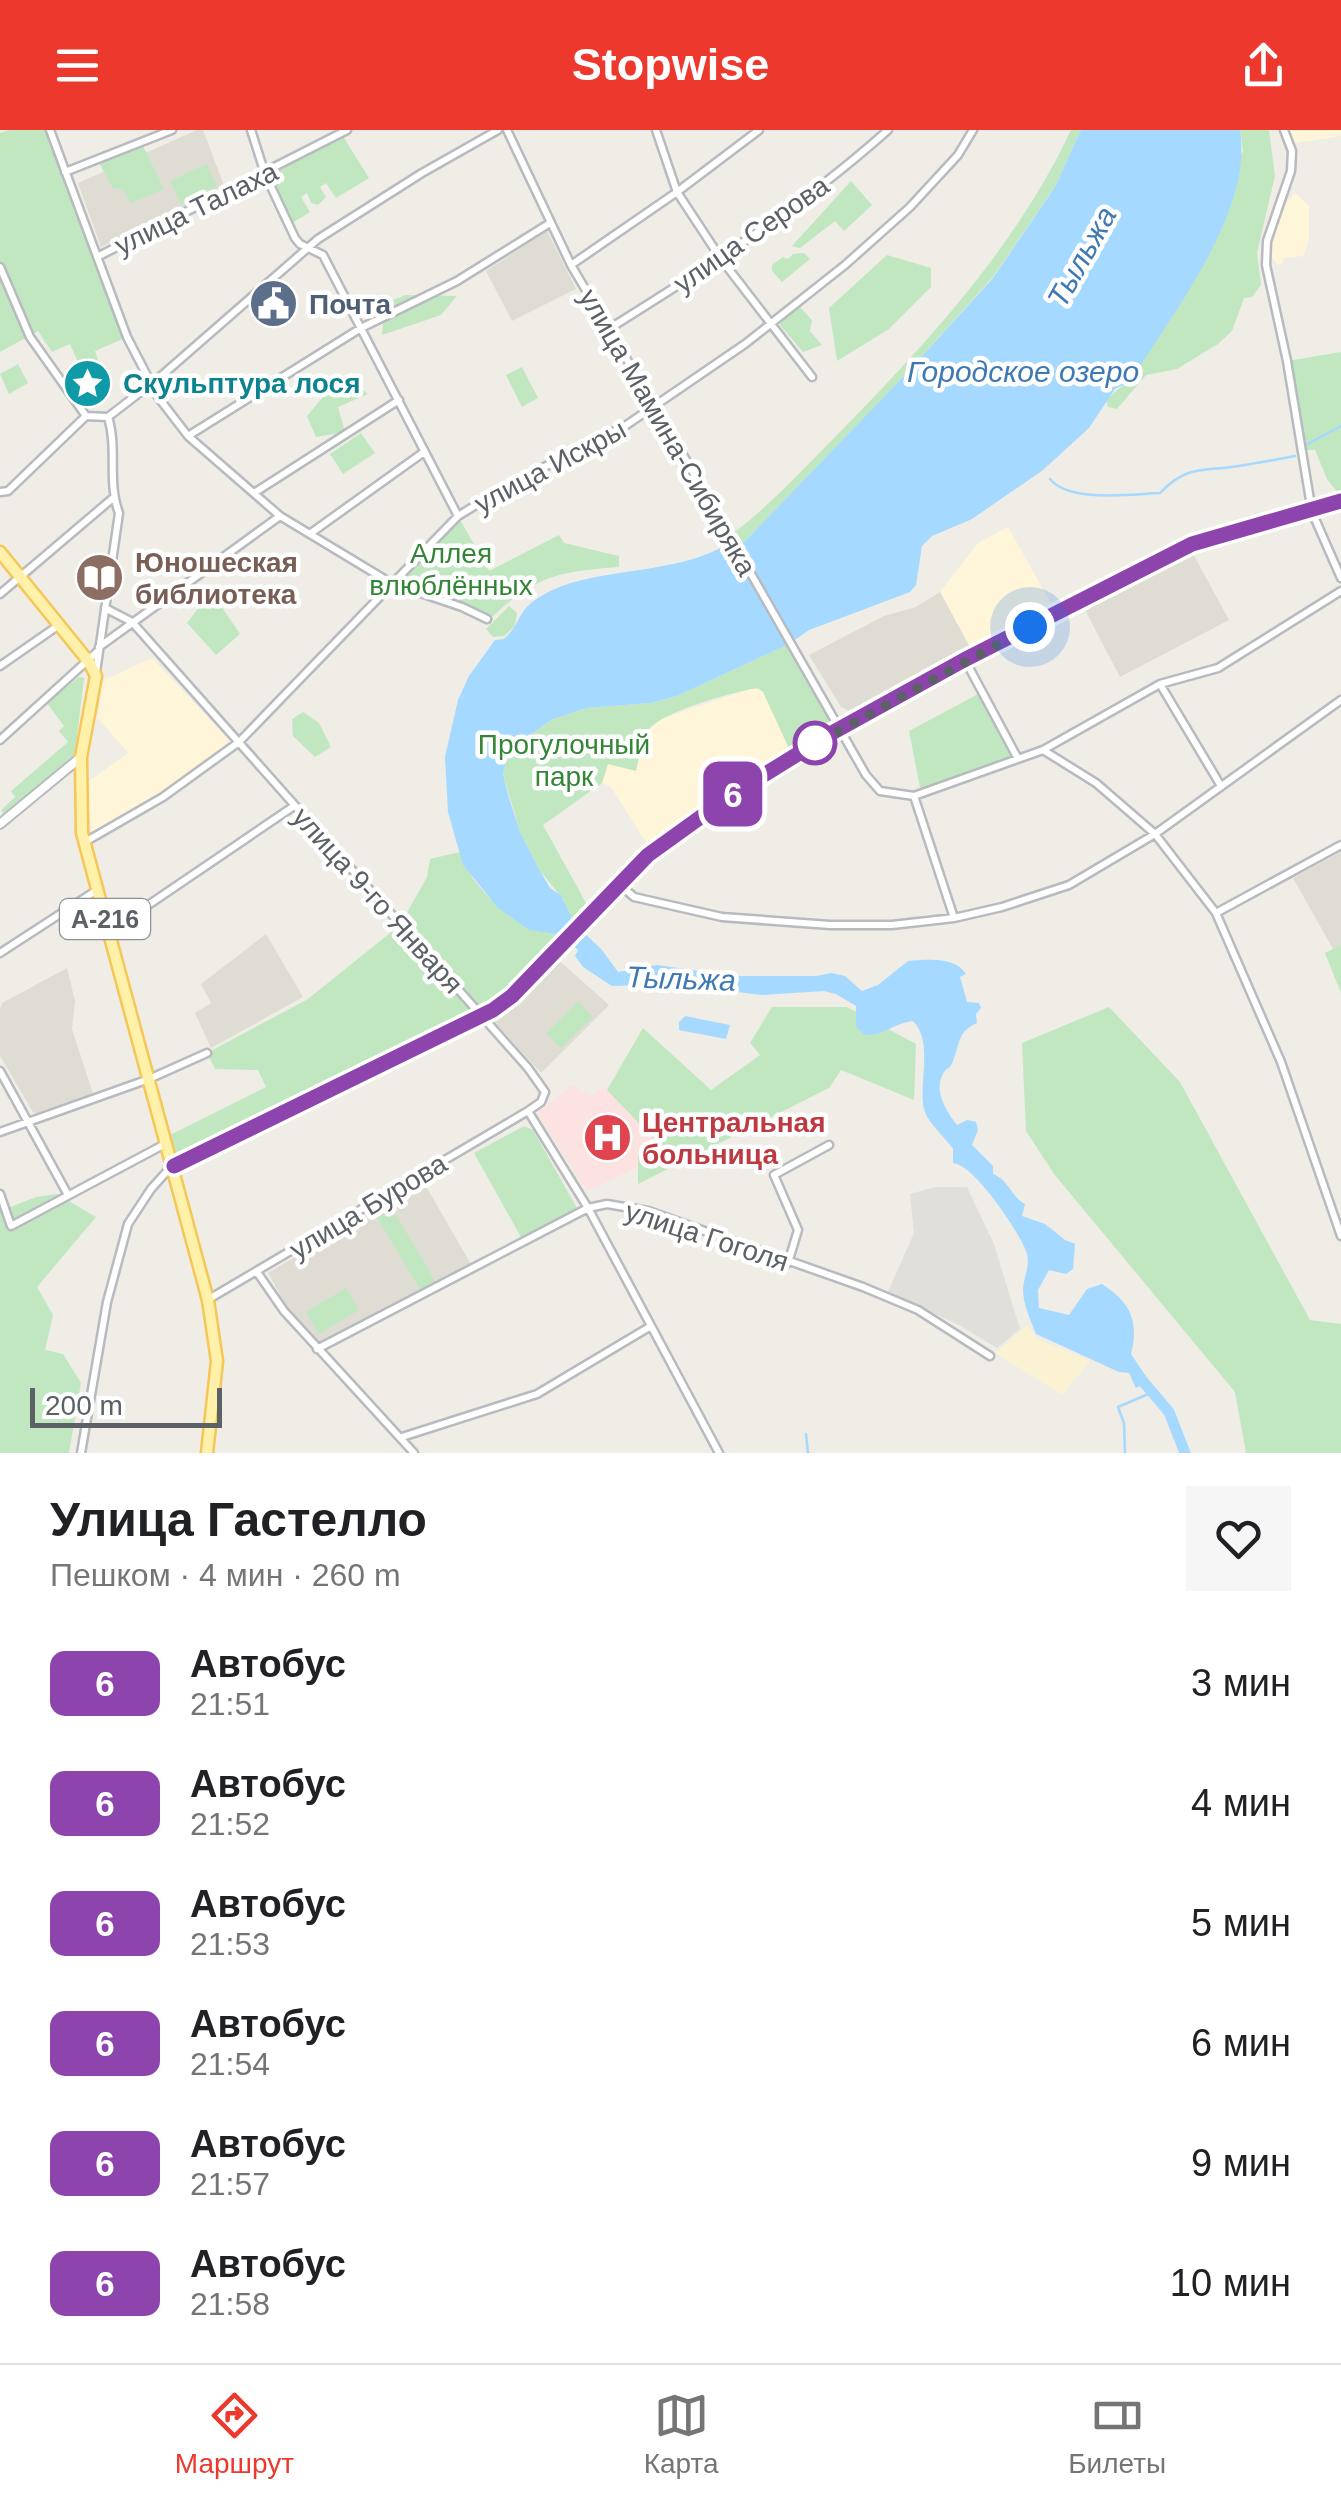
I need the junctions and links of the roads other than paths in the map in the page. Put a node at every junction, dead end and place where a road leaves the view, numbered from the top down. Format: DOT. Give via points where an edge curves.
graph roads {
  1 [pos="50,130"];
  2 [pos="172,130"];
  3 [pos="251,130"];
  4 [pos="348,130"];
  5 [pos="498,130"];
  6 [pos="507,130"];
  7 [pos="656,130"];
  8 [pos="759,130"];
  9 [pos="888,130"];
  10 [pos="973,130"];
  11 [pos="1284,130"];
  12 [pos="65,172"];
  13 [pos="265,174"];
  14 [pos="677,192"];
  15 [pos="550,223"];
  16 [pos="310,246"];
  17 [pos="97,257"];
  18 [pos="721,259"];
  19 [pos="570,265"];
  20 [pos="0,267"];
  21 [pos="771,324"];
  22 [pos="361,328"];
  23 [pos="607,330"];
  24 [pos="812,376"];
  25 [pos="151,384"];
  26 [pos="399,400"];
  27 [pos="654,408"];
  28 [pos="86,416"];
  29 [pos="108,417"];
  30 [pos="188,436"];
  31 [pos="424,452"];
  32 [pos="4,491"];
  33 [pos="254,492"];
  34 [pos="113,498"];
  35 [pos="0,500"];
  36 [pos="1341,501"];
  37 [pos="1312,512"];
  38 [pos="280,516"];
  39 [pos="458,516"];
  40 [pos="310,534"];
  41 [pos="0,552"];
  42 [pos="20,578"];
  43 [pos="1341,578"];
  44 [pos="391,583"];
  45 [pos="1341,591"];
  46 [pos="0,594"];
  47 [pos="105,608"];
  48 [pos="487,619"];
  49 [pos="132,622"];
  50 [pos="59,625"];
  51 [pos="99,648"];
  52 [pos="964,660"];
  53 [pos="89,662"];
  54 [pos="0,666"];
  55 [pos="96,676"];
  56 [pos="1160,684"];
  57 [pos="1341,700"];
  58 [pos="839,729"];
  59 [pos="0,740"];
  60 [pos="239,742"];
  61 [pos="1043,750"];
  62 [pos="81,757"];
  63 [pos="1017,757"];
  64 [pos="1221,786"];
  65 [pos="914,796"];
  66 [pos="294,806"];
  67 [pos="0,824"];
  68 [pos="1155,834"];
  69 [pos="84,842"];
  70 [pos="1341,845"];
  71 [pos="619,884"];
  72 [pos="97,890"];
  73 [pos="1216,913"];
  74 [pos="954,918"];
  75 [pos="109,932"];
  76 [pos="0,954"];
  77 [pos="482,1016"];
  78 [pos="207,1052"];
  79 [pos="0,1071"];
  80 [pos="149,1079"];
  81 [pos="528,1112"];
  82 [pos="28,1122"];
  83 [pos="0,1132"];
  84 [pos="168,1142"];
  85 [pos="828,1144"];
  86 [pos="174,1166"];
  87 [pos="0,1194"];
  88 [pos="68,1195"];
  89 [pos="588,1208"];
  90 [pos="1341,1236"];
  91 [pos="788,1263"];
  92 [pos="256,1272"];
  93 [pos="208,1300"];
  94 [pos="651,1326"];
  95 [pos="317,1349"];
  96 [pos="990,1356"];
  97 [pos="402,1437"];
  98 [pos="80,1453"];
  99 [pos="207,1453"];
  100 [pos="414,1453"];
  101 [pos="719,1453"];
  1 -- 12 [label="street"];
  2 -- 12 [label="street"];
  3 -- 13 [label="street"];
  4 -- 13 [label="street, улица Талаха"];
  5 -- 16 [label="street"];
  6 -- 15 [label="street, улица Мамина-Сибиряка"];
  7 -- 14 [label="street"];
  8 -- 14 [label="street"];
  9 -- 18 [label="street, улица Серова"];
  10 -- 21 [label="street, улица Искры" via="910,207"];
  11 -- 37 [label="street" via="1291,171 1267,241 1266,265"];
  12 -- 17 [label="street"];
  13 -- 16 [label="street" via="295,238"];
  13 -- 17 [label="street, улица Талаха"];
  14 -- 18 [label="street"];
  14 -- 19 [label="street"];
  15 -- 19 [label="street, улица Мамина-Сибиряка"];
  15 -- 22 [label="street" via="457,281"];
  16 -- 22 [label="street" via="323,254"];
  16 -- 25 [label="street"];
  17 -- 25 [label="street"];
  18 -- 21 [label="street"];
  18 -- 23 [label="street, улица Серова"];
  19 -- 23 [label="street, улица Мамина-Сибиряка"];
  20 -- 28 [label="street" via="30,337"];
  21 -- 24 [label="street"];
  21 -- 27 [label="street, улица Искры"];
  22 -- 26 [label="street"];
  22 -- 30 [label="street"];
  23 -- 27 [label="street, улица Мамина-Сибиряка"];
  25 -- 29 [label="street"];
  25 -- 30 [label="street"];
  26 -- 31 [label="street"];
  26 -- 33 [label="street"];
  27 -- 39 [label="street, улица Искры"];
  27 -- 58 [label="street, улица Мамина-Сибиряка"];
  28 -- 29 [label="street"];
  28 -- 32 [label="street"];
  29 -- 34 [label="street"];
  30 -- 33 [label="street"];
  31 -- 39 [label="street"];
  31 -- 40 [label="street"];
  32 -- 35 [label="street"];
  33 -- 38 [label="street"];
  34 -- 42 [label="street"];
  34 -- 47 [label="street" via="119,513"];
  36 -- 37 [label="street"];
  37 -- 43 [label="street"];
  37 -- 52 [label="street" via="1192,544"];
  38 -- 40 [label="street"];
  38 -- 49 [label="street"];
  39 -- 44 [label="street, улица Искры"];
  40 -- 44 [label="street"];
  41 -- 42 [label="main road"];
  42 -- 46 [label="street"];
  42 -- 50 [label="main road"];
  44 -- 48 [label="street"];
  44 -- 60 [label="street, улица Искры"];
  45 -- 56 [label="street" via="1218,668"];
  47 -- 49 [label="street"];
  47 -- 51 [label="street"];
  49 -- 51 [label="street"];
  49 -- 60 [label="street, улица 9-го Января"];
  50 -- 53 [label="main road"];
  50 -- 54 [label="street"];
  51 -- 53 [label="street"];
  51 -- 55 [label="street"];
  52 -- 58 [label="street"];
  52 -- 63 [label="street"];
  53 -- 55 [label="main road"];
  53 -- 59 [label="street"];
  55 -- 62 [label="main road, А-216"];
  56 -- 61 [label="street"];
  56 -- 64 [label="street"];
  57 -- 64 [label="street"];
  58 -- 65 [label="street, улица Мамина-Сибиряка" via="871,784"];
  58 -- 71 [label="street" via="677,832"];
  60 -- 66 [label="street, улица 9-го Января"];
  60 -- 69 [label="street, улица Искры" via="163,797"];
  61 -- 63 [label="street"];
  61 -- 68 [label="street" via="1096,783"];
  62 -- 67 [label="street"];
  62 -- 69 [label="main road, А-216"];
  63 -- 65 [label="street"];
  64 -- 68 [label="street"];
  65 -- 74 [label="street"];
  66 -- 75 [label="street"];
  66 -- 77 [label="street, улица 9-го Января"];
  68 -- 73 [label="street"];
  68 -- 74 [label="street" via="1069,886"];
  69 -- 72 [label="main road, А-216"];
  70 -- 73 [label="street"];
  71 -- 74 [label="street" via="634,898 722,917 830,925"];
  71 -- 77 [label="street" via="512,996"];
  72 -- 75 [label="main road, А-216"];
  72 -- 76 [label="street"];
  73 -- 90 [label="street" via="1281,1062"];
  75 -- 80 [label="main road, А-216"];
  77 -- 81 [label="street, улица 9-го Января" via="545,1092"];
  77 -- 86 [label="street"];
  78 -- 80 [label="street"];
  79 -- 82 [label="street"];
  80 -- 82 [label="street"];
  80 -- 84 [label="main road, А-216"];
  81 -- 89 [label="street"];
  81 -- 92 [label="street, улица Бурова"];
  82 -- 83 [label="street"];
  82 -- 88 [label="street"];
  84 -- 86 [label="main road, А-216"];
  84 -- 88 [label="street"];
  85 -- 91 [label="street" via="774,1174 798,1230"];
  86 -- 93 [label="main road, А-216"];
  86 -- 98 [label="street" via="128,1224"];
  87 -- 88 [label="street" via="12,1226"];
  89 -- 91 [label="street, улица Гоголя" via="607,1204 648,1212"];
  89 -- 94 [label="street"];
  89 -- 95 [label="street, улица Гоголя"];
  91 -- 96 [label="street, улица Гоголя" via="910,1306"];
  92 -- 93 [label="street, улица Бурова"];
  92 -- 95 [label="street"];
  93 -- 99 [label="main road, А-216" via="216,1361"];
  94 -- 97 [label="street" via="537,1394"];
  94 -- 101 [label="street"];
  95 -- 97 [label="street"];
  97 -- 100 [label="street"];
}
